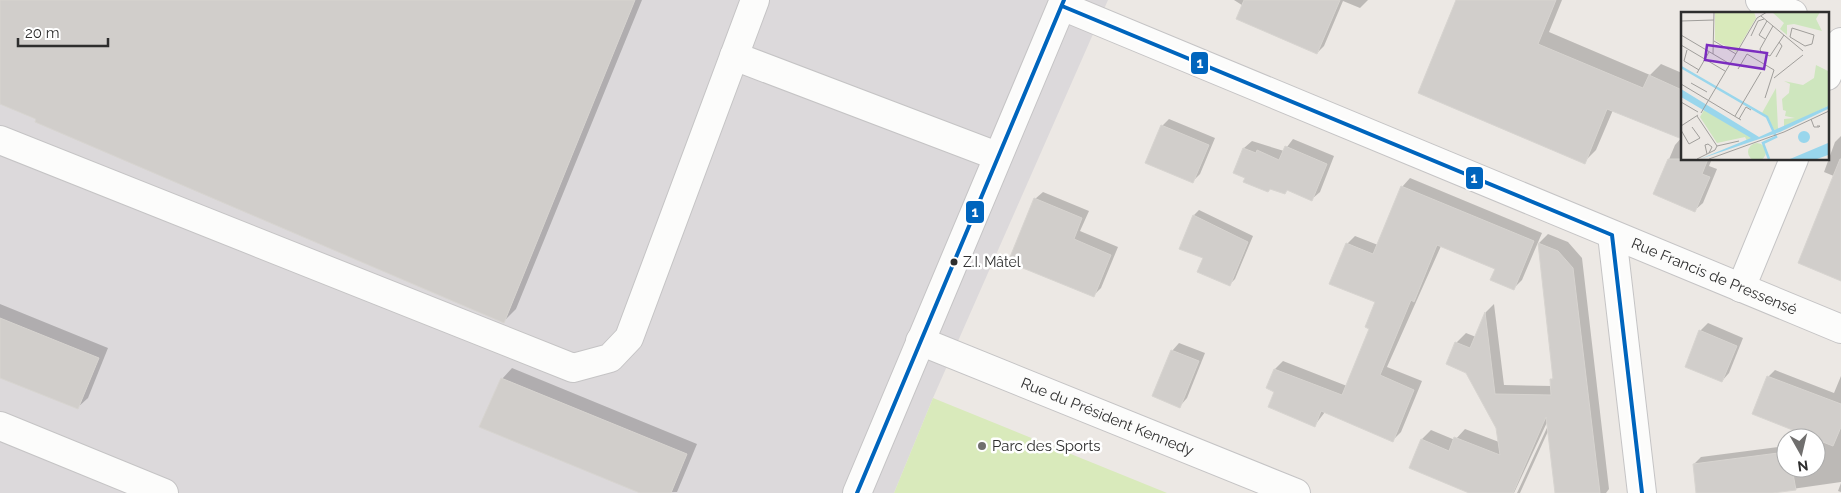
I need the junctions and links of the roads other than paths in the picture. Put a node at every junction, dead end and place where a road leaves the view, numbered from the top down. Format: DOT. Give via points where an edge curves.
graph roads {
  1 [pos="755,0"];
  2 [pos="1760,0"];
  3 [pos="1063,3"];
  4 [pos="1788,12"];
  5 [pos="1828,28"];
  6 [pos="1841,34"];
  7 [pos="1841,42"];
  8 [pos="734,56"];
  9 [pos="1828,74"];
  10 [pos="0,140"];
  11 [pos="997,156"];
  12 [pos="1794,160"];
  13 [pos="1612,235"];
  14 [pos="1741,288"];
  15 [pos="1841,329"];
  16 [pos="920,341"];
  17 [pos="0,426"];
  18 [pos="164,493"];
  19 [pos="857,493"];
  20 [pos="1296,493"];
  21 [pos="1642,493"];
  1 -- 8 [label="street"];
  2 -- 4 [label="street"];
  3 -- 11 [label="street"];
  3 -- 13 [label="street, Rue Francis de Pressensé"];
  5 -- 6 [label="street"];
  7 -- 9 [label="street"];
  8 -- 10 [label="street" via="629,338 610,358 573,368"];
  8 -- 11 [label="street"];
  11 -- 16 [label="street"];
  12 -- 14 [label="street"];
  13 -- 14 [label="street, Rue Francis de Pressensé"];
  13 -- 21 [label="street"];
  14 -- 15 [label="street, Rue Francis de Pressensé"];
  16 -- 19 [label="street"];
  16 -- 20 [label="street, Rue du Président Kennedy"];
  17 -- 18 [label="street"];
}
